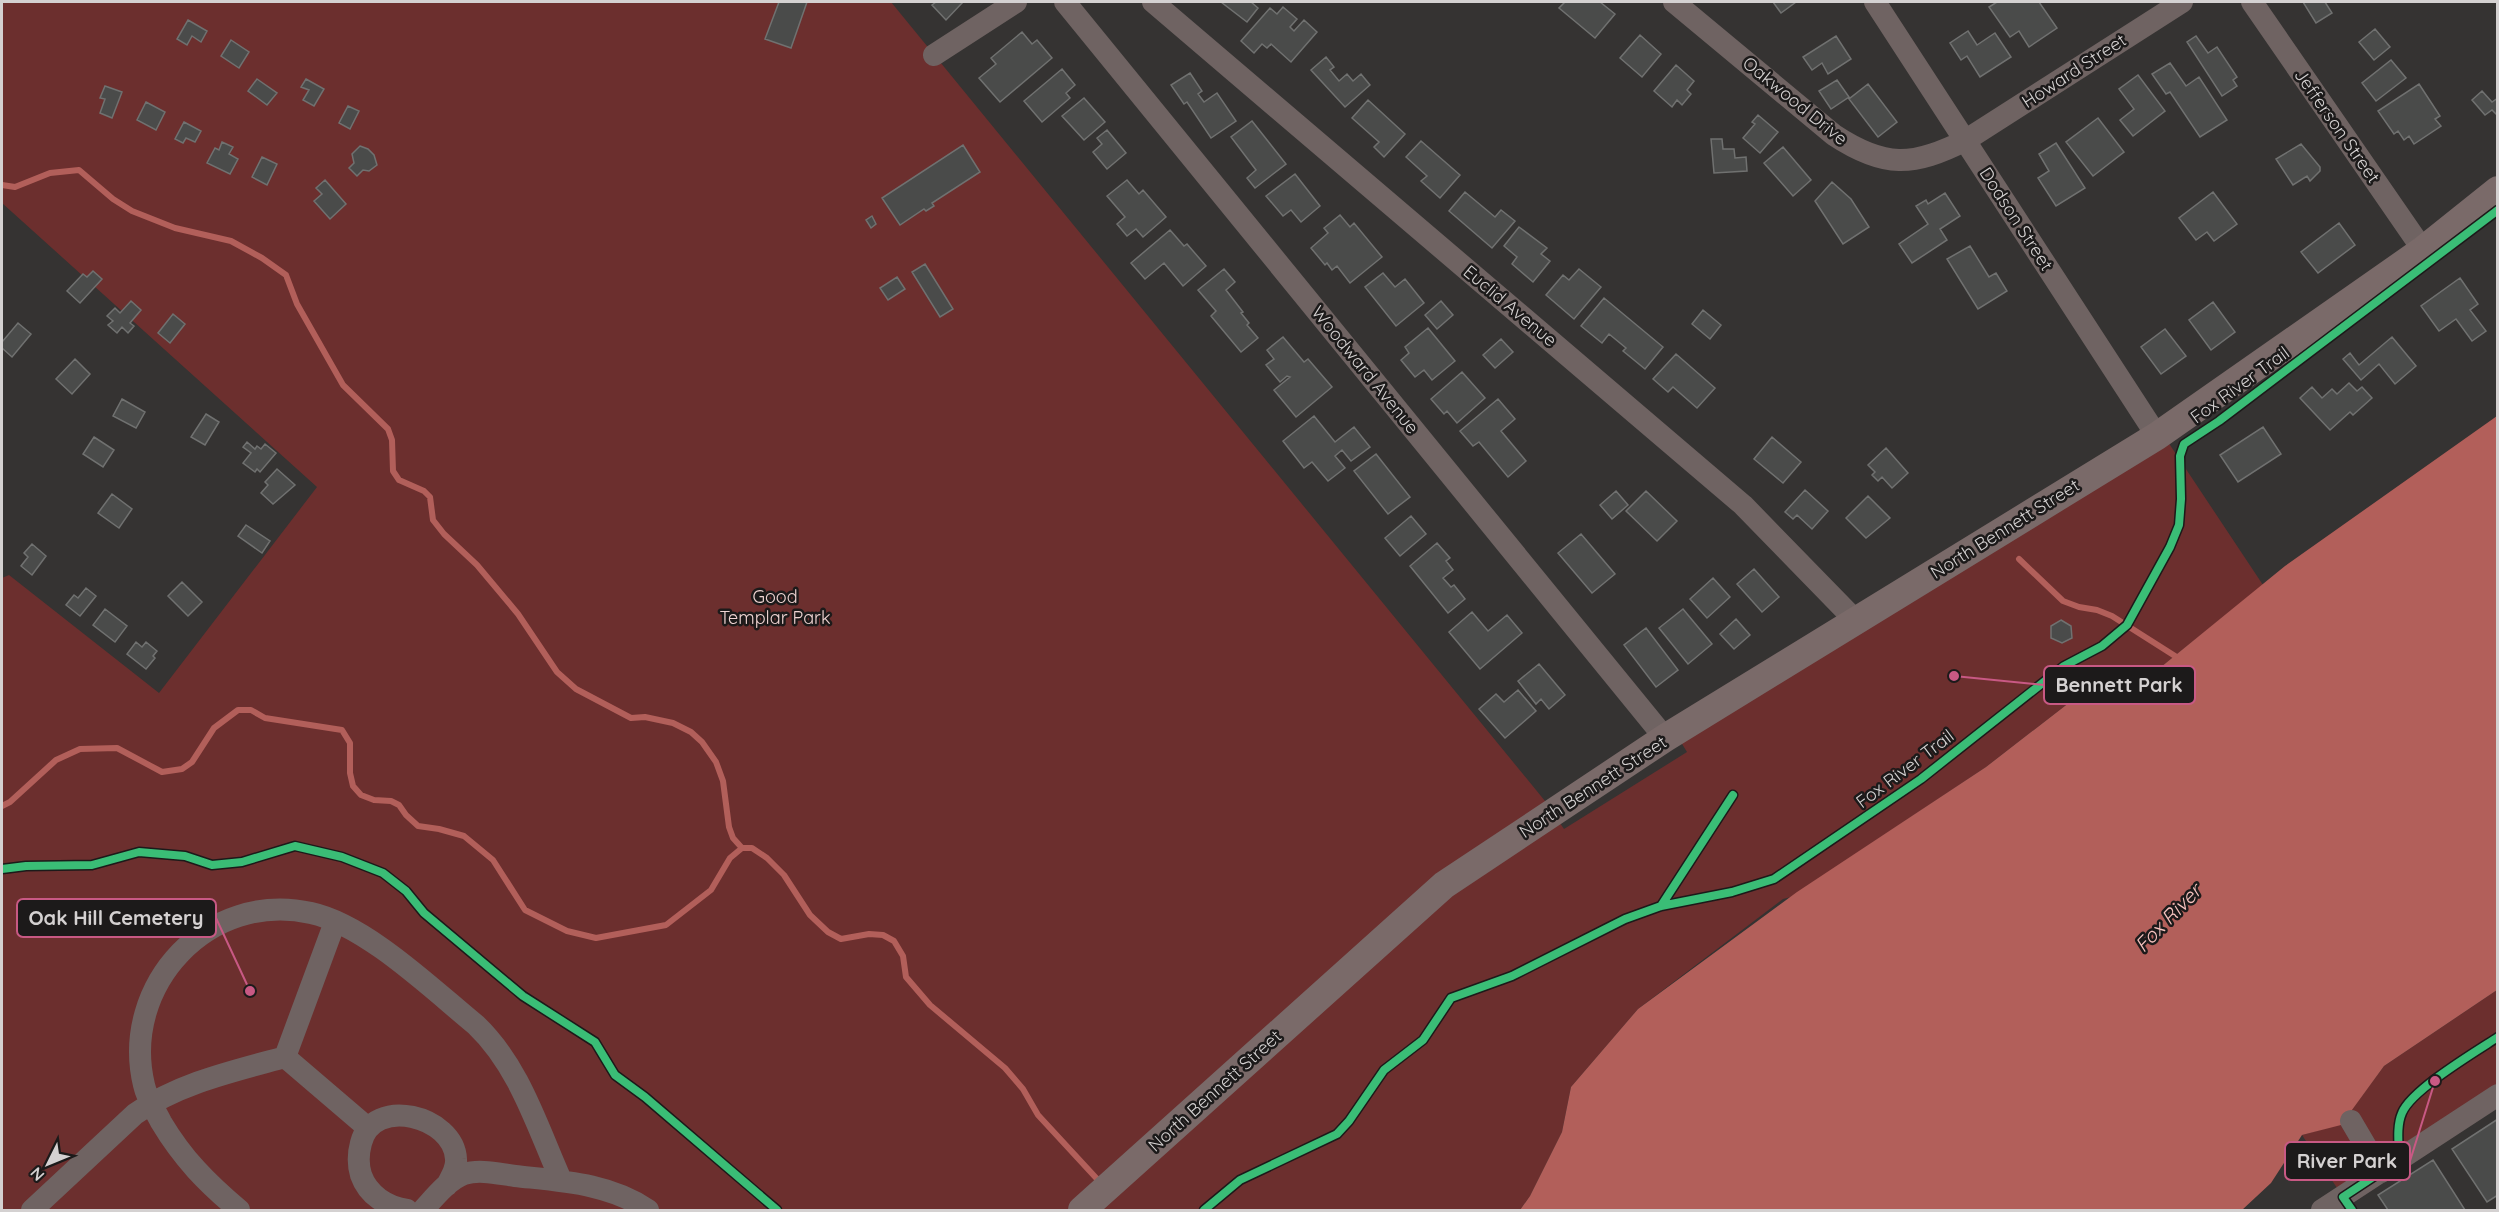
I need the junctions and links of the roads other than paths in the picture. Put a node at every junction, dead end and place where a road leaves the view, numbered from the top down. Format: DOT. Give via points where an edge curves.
graph roads {
  1 [pos="1016,2"];
  2 [pos="1065,2"];
  3 [pos="1153,2"];
  4 [pos="1674,2"];
  5 [pos="1875,2"];
  6 [pos="2182,2"];
  7 [pos="2252,2"];
  8 [pos="934,55"];
  9 [pos="1966,140"];
  10 [pos="2498,190"];
  11 [pos="2423,249"];
  12 [pos="2157,436"];
  13 [pos="1856,621"];
  14 [pos="1665,738"];
  15 [pos="335,922"];
  16 [pos="285,1057"];
  17 [pos="2498,1095"];
  18 [pos="150,1103"];
  19 [pos="2351,1121"];
  20 [pos="368,1128"];
  21 [pos="2381,1172"];
  22 [pos="561,1180"];
  23 [pos="447,1185"];
  24 [pos="2348,1204"];
  25 [pos="32,1210"];
  26 [pos="239,1210"];
  27 [pos="417,1210"];
  28 [pos="648,1210"];
  29 [pos="1082,1210"];
  30 [pos="2322,1210"];
  1 -- 8 [label="street"];
  2 -- 14 [label="street, Woodward Avenue"];
  3 -- 13 [label="street, Euclid Avenue" via="1743,505"];
  4 -- 9 [label="street, Oakwood Drive" via="1858,151 1886,159 1916,160"];
  5 -- 9 [label="street, Dodson Street"];
  6 -- 9 [label="street, Howard Street"];
  7 -- 11 [label="street, Jefferson Street"];
  9 -- 12 [label="street, Dodson Street"];
  10 -- 11 [label="main road, North Bennett Street"];
  11 -- 12 [label="main road, North Bennett Street"];
  12 -- 13 [label="main road, North Bennett Street"];
  13 -- 14 [label="main road, North Bennett Street"];
  14 -- 29 [label="main road, North Bennett Street" via="1444,885"];
  15 -- 16 [label="street"];
  15 -- 18 [label="street" via="313,913 265,911 202,933 174,958 157,981 143,1023 141,1067"];
  15 -- 22 [label="street" via="381,949 492,1041 516,1077"];
  16 -- 18 [label="street" via="226,1073"];
  16 -- 20 [label="street"];
  17 -- 21 [label="street"];
  18 -- 25 [label="street"];
  18 -- 26 [label="street" via="194,1170"];
  19 -- 21 [label="street"];
  20 -- 23 [label="street" via="379,1119 392,1116 420,1118 434,1126 457,1159"];
  20 -- 27 [label="street" via="359,1149 358,1164 369,1191 390,1205"];
  21 -- 24 [label="street"];
  22 -- 23 [label="street" via="478,1172 465,1174"];
  22 -- 28 [label="street" via="606,1191"];
  23 -- 27 [label="street"];
  24 -- 30 [label="street"];
}
